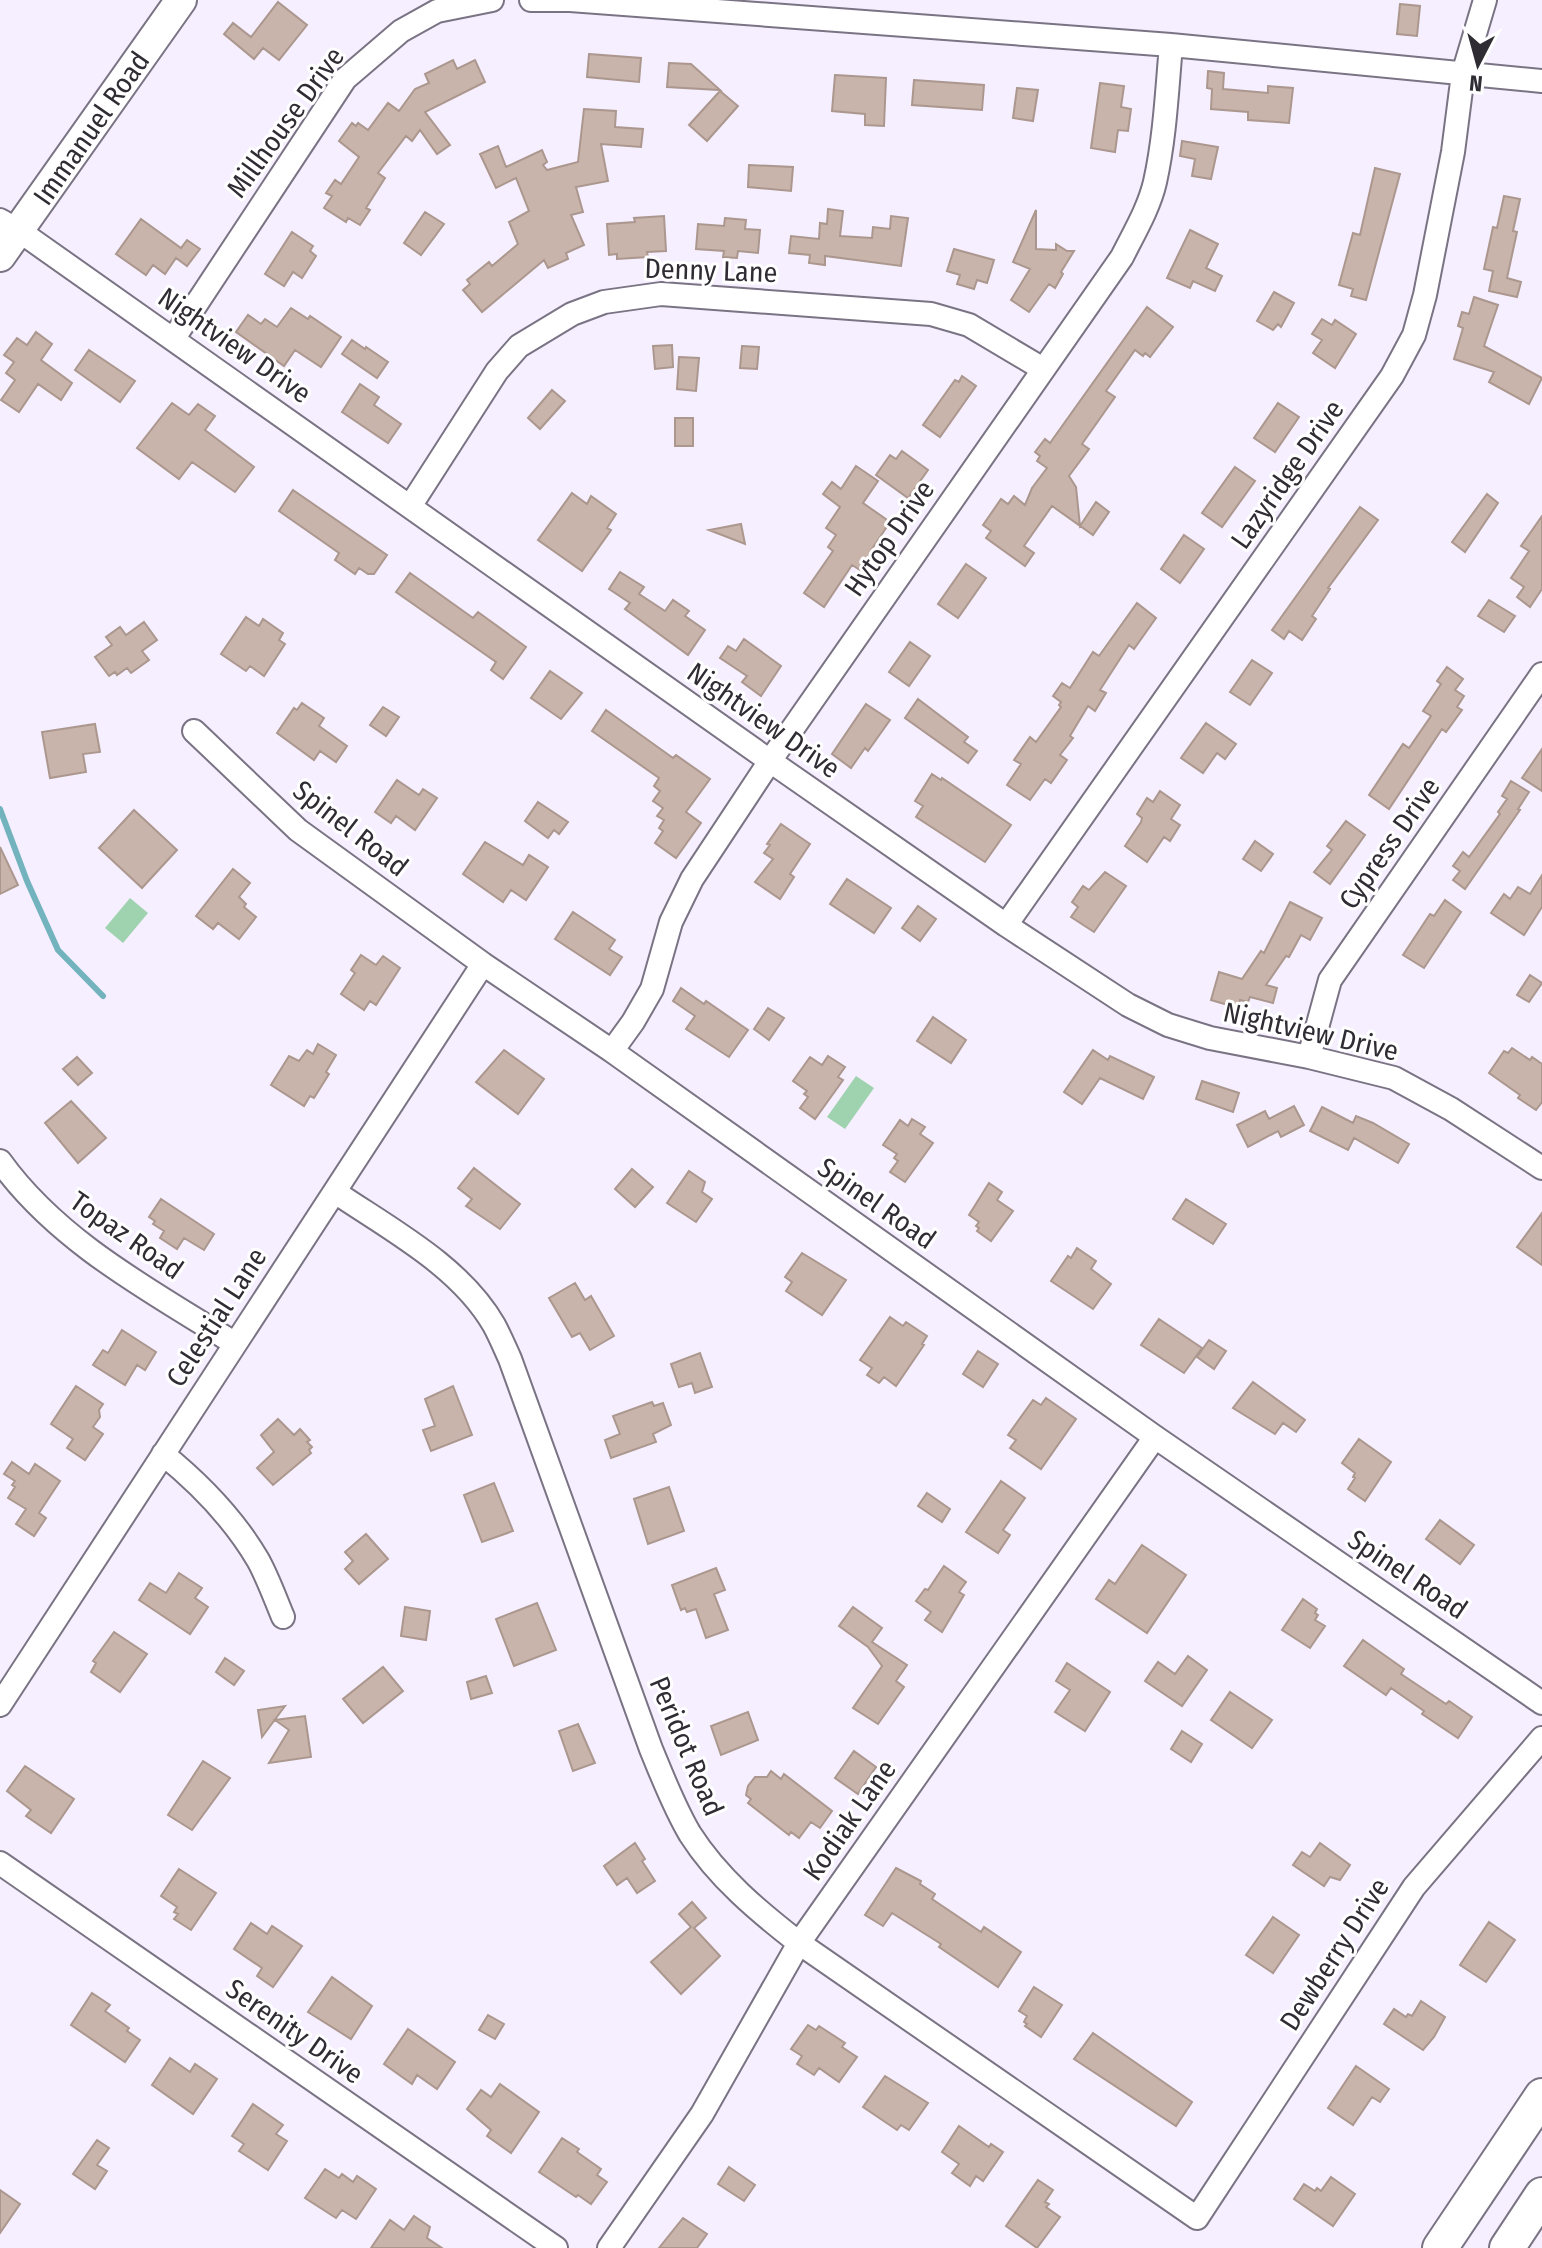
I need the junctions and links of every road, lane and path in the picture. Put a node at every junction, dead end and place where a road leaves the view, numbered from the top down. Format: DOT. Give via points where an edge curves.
graph roads {
  1 [pos="181,0"];
  2 [pos="492,0"];
  3 [pos="531,0"];
  4 [pos="1485,0"];
  5 [pos="1171,45"];
  6 [pos="1463,74"];
  7 [pos="1542,81"];
  8 [pos="9,225"];
  9 [pos="0,256"];
  10 [pos="174,338"];
  11 [pos="1043,369"];
  12 [pos="411,505"];
  13 [pos="1542,674"];
  14 [pos="194,731"];
  15 [pos="770,761"];
  16 [pos="1006,925"];
  17 [pos="483,964"];
  18 [pos="612,1051"];
  19 [pos="1309,1057"];
  20 [pos="0,1161"];
  21 [pos="1542,1168"];
  22 [pos="335,1192"];
  23 [pos="234,1343"];
  24 [pos="1155,1437"];
  25 [pos="163,1454"];
  26 [pos="283,1617"];
  27 [pos="1542,1703"];
  28 [pos="0,1705"];
  29 [pos="1542,1738"];
  30 [pos="0,1863"];
  31 [pos="799,1943"];
  32 [pos="1542,2096"];
  33 [pos="1542,2195"];
  34 [pos="1197,2218"];
  35 [pos="556,2248"];
  36 [pos="609,2248"];
  37 [pos="1440,2248"];
  38 [pos="1507,2248"];
  1 -- 8 [label="street, Immanuel Road"];
  2 -- 10 [label="street, Millhouse Drive" via="437,11 401,31 345,79"];
  3 -- 5 [label="street"];
  4 -- 6 [label="street, Lazyridge Drive"];
  5 -- 6 [label="street"];
  5 -- 11 [label="street, Hytop Drive" via="1162,135 1144,212 1122,257"];
  6 -- 7 [label="street"];
  6 -- 16 [label="street, Lazyridge Drive" via="1425,295 1414,335 1392,376"];
  8 -- 9 [label="street, Immanuel Road"];
  8 -- 10 [label="street, Nightview Drive"];
  10 -- 12 [label="street, Nightview Drive"];
  11 -- 12 [label="street, Denny Lane" via="969,325 931,314 661,294 604,302 572,314 519,346 497,371"];
  11 -- 15 [label="street, Hytop Drive"];
  12 -- 15 [label="street, Nightview Drive"];
  13 -- 19 [label="street, Cypress Drive" via="1330,980"];
  14 -- 17 [label="street, Spinel Road" via="298,830"];
  15 -- 16 [label="street, Nightview Drive"];
  15 -- 18 [label="street, Hytop Drive" via="692,879 671,922 652,989"];
  16 -- 19 [label="street, Nightview Drive" via="1168,1025"];
  17 -- 18 [label="street, Spinel Road"];
  17 -- 22 [label="street, Celestial Lane"];
  18 -- 24 [label="street, Spinel Road"];
  19 -- 21 [label="street, Nightview Drive" via="1394,1078"];
  20 -- 23 [label="street, Topaz Road" via="43,1213 71,1235"];
  22 -- 23 [label="street, Celestial Lane"];
  22 -- 31 [label="street, Peridot Road" via="445,1269 494,1324 672,1799 719,1872"];
  23 -- 25 [label="street, Celestial Lane"];
  24 -- 27 [label="street, Spinel Road"];
  24 -- 31 [label="street, Kodiak Lane"];
  25 -- 26 [label="street" via="199,1484 237,1530 258,1560"];
  25 -- 28 [label="street, Celestial Lane"];
  29 -- 34 [label="street, Dewberry Drive" via="1414,1887"];
  30 -- 35 [label="street, Serenity Drive"];
  31 -- 34 [label="street, Peridot Road"];
  31 -- 36 [label="street, Kodiak Lane" via="702,2114"];
  32 -- 37 [label="main road"];
  33 -- 38 [label="main road"];
}
